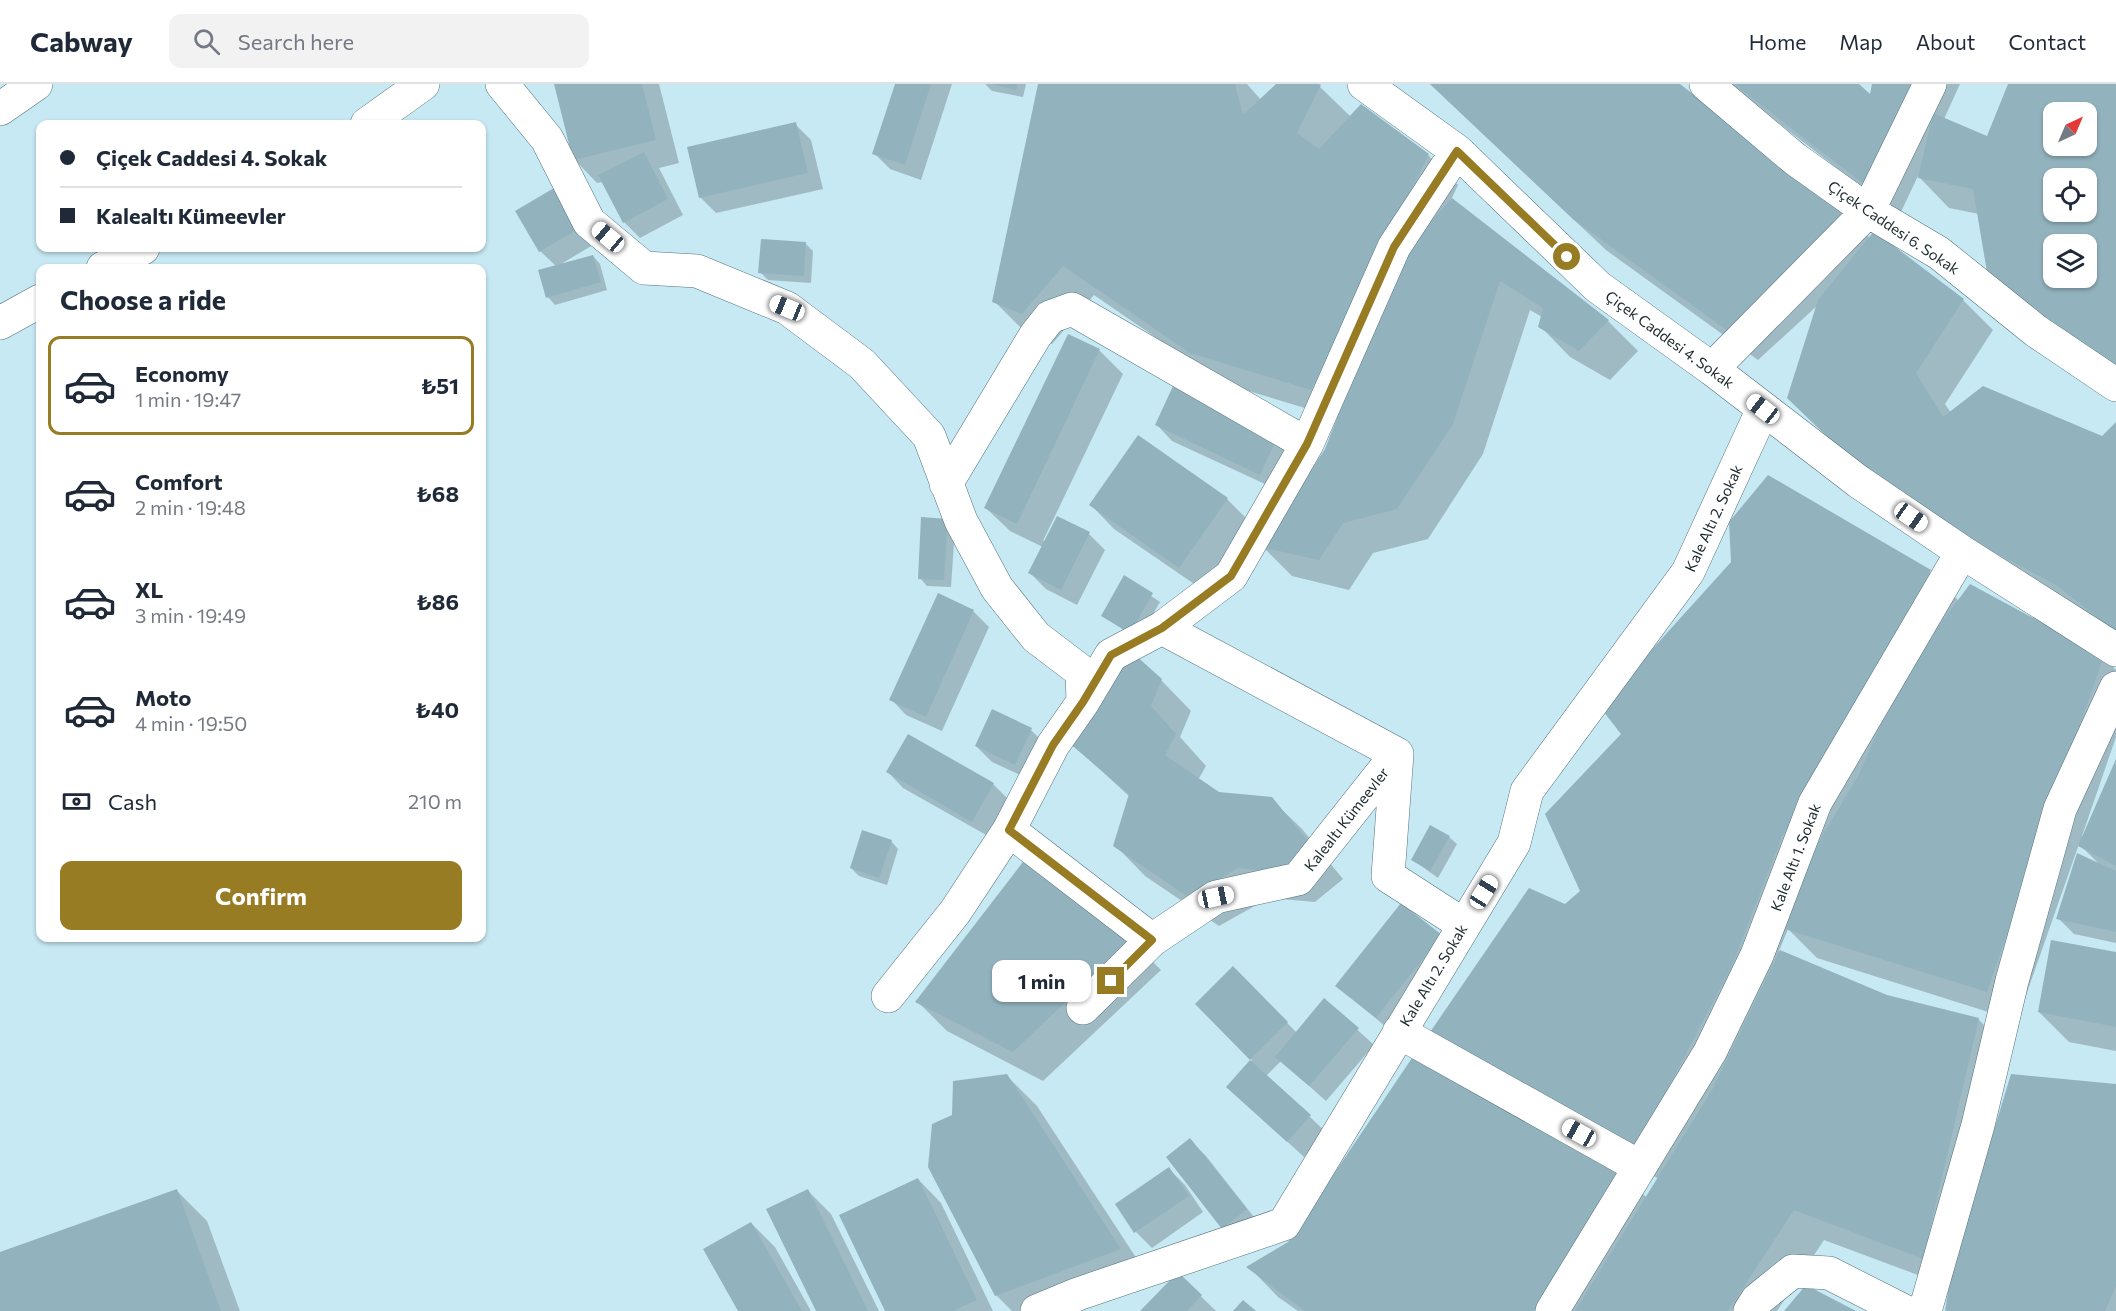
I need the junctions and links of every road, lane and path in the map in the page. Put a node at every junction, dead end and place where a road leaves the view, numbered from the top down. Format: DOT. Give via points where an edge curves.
graph roads {
  1 [pos="36,84"];
  2 [pos="423,84"];
  3 [pos="502,84"];
  4 [pos="1364,84"];
  5 [pos="1706,84"];
  6 [pos="1930,84"];
  7 [pos="0,109"];
  8 [pos="374,120"];
  9 [pos="1457,151"];
  10 [pos="1868,211"];
  11 [pos="135,252"];
  12 [pos="111,264"];
  13 [pos="36,303"];
  14 [pos="0,322"];
  15 [pos="1712,369"];
  16 [pos="2116,385"];
  17 [pos="1763,409"];
  18 [pos="1307,444"];
  19 [pos="946,484"];
  20 [pos="1962,552"];
  21 [pos="1162,628"];
  22 [pos="2116,650"];
  23 [pos="2116,688"];
  24 [pos="1083,702"];
  25 [pos="1397,754"];
  26 [pos="1009,830"];
  27 [pos="1464,925"];
  28 [pos="1152,940"];
  29 [pos="888,996"];
  30 [pos="1083,1008"];
  31 [pos="1398,1032"];
  32 [pos="1640,1167"];
  33 [pos="1037,1311"];
  34 [pos="1552,1311"];
  35 [pos="1750,1311"];
  36 [pos="1904,1311"];
  37 [pos="1925,1311"];
  1 -- 7 [label="street"];
  2 -- 8 [label="street"];
  3 -- 19 [label="street" via="547,139 589,222 644,268 697,271 787,308 862,364 928,436"];
  4 -- 9 [label="street, Çiçek Caddesi 4. Sokak"];
  5 -- 10 [label="street, Çiçek Caddesi 6. Sokak" via="1795,159"];
  6 -- 10 [label="street"];
  9 -- 15 [label="street, Çiçek Caddesi 4. Sokak" via="1598,287"];
  9 -- 18 [label="street" via="1394,247"];
  10 -- 15 [label="street"];
  10 -- 16 [label="street, Çiçek Caddesi 6. Sokak" via="1939,253 2036,332"];
  11 -- 12 [label="street"];
  13 -- 14 [label="street"];
  15 -- 17 [label="street, Çiçek Caddesi 4. Sokak"];
  17 -- 20 [label="street, Çiçek Caddesi 4. Sokak" via="1859,482"];
  17 -- 27 [label="street, Kale Altı 2. Sokak" via="1688,572 1527,791 1514,843"];
  18 -- 19 [label="street" via="1072,309 1050,317 1035,336"];
  18 -- 21 [label="street" via="1231,576"];
  19 -- 24 [label="street" via="997,588 1036,637 1082,672"];
  20 -- 22 [label="street, Çiçek Caddesi 4. Sokak"];
  20 -- 32 [label="street, Kale Altı 1. Sokak" via="1815,803 1757,955 1721,1031"];
  21 -- 24 [label="street" via="1111,655"];
  21 -- 25 [label="street"];
  23 -- 37 [label="street" via="2060,808"];
  24 -- 26 [label="street" via="1053,745"];
  25 -- 27 [label="street" via="1388,876"];
  25 -- 28 [label="street, Kalealtı Kümeevler" via="1298,879 1216,897"];
  26 -- 28 [label="street"];
  26 -- 29 [label="street" via="955,912"];
  27 -- 31 [label="street, Kale Altı 2. Sokak"];
  28 -- 30 [label="street, Kalealtı Kümeevler"];
  31 -- 32 [label="street"];
  31 -- 33 [label="street, Kale Altı 2. Sokak" via="1284,1224"];
  32 -- 34 [label="street, Kale Altı 1. Sokak"];
  35 -- 36 [label="street" via="1757,1300 1793,1271 1829,1273"];
}
